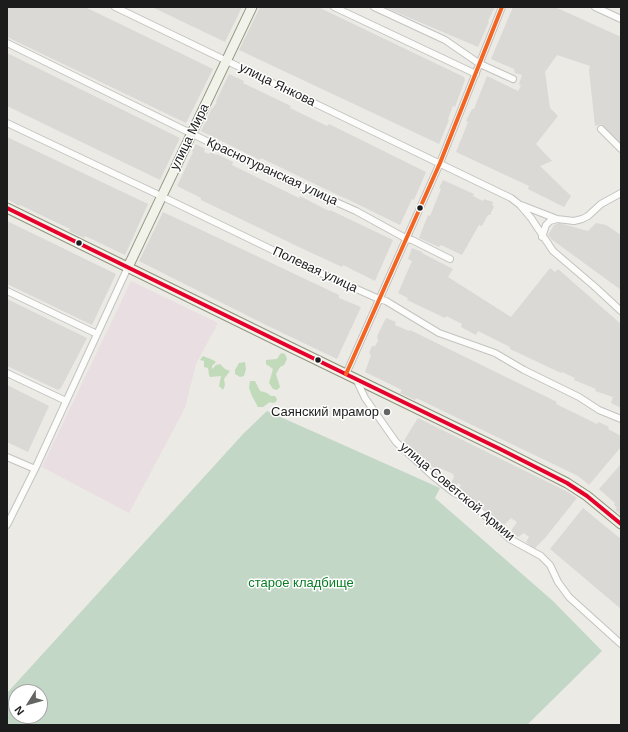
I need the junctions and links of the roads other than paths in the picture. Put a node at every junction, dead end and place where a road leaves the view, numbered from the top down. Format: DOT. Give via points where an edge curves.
graph roads {
  1 [pos="115,7"];
  2 [pos="252,7"];
  3 [pos="334,7"];
  4 [pos="374,7"];
  5 [pos="502,7"];
  6 [pos="595,7"];
  7 [pos="621,19"];
  8 [pos="7,43"];
  9 [pos="226,61"];
  10 [pos="480,64"];
  11 [pos="476,74"];
  12 [pos="513,79"];
  13 [pos="7,123"];
  14 [pos="601,129"];
  15 [pos="192,133"];
  16 [pos="621,149"];
  17 [pos="440,163"];
  18 [pos="621,193"];
  19 [pos="161,196"];
  20 [pos="520,205"];
  21 [pos="7,208"];
  22 [pos="557,219"];
  23 [pos="542,237"];
  24 [pos="406,239"];
  25 [pos="450,259"];
  26 [pos="128,267"];
  27 [pos="7,291"];
  28 [pos="379,299"];
  29 [pos="621,311"];
  30 [pos="97,334"];
  31 [pos="7,373"];
  32 [pos="346,374"];
  33 [pos="355,378"];
  34 [pos="66,401"];
  35 [pos="621,420"];
  36 [pos="7,457"];
  37 [pos="35,469"];
  38 [pos="621,524"];
  39 [pos="7,525"];
  40 [pos="621,644"];
  1 -- 9 [label="street, улица Янкова"];
  2 -- 9 [label="street, улица Мира"];
  3 -- 11 [label="street"];
  4 -- 10 [label="street" via="445,40"];
  5 -- 10 [label="street"];
  6 -- 7 [label="street"];
  8 -- 15 [label="street, Краснотуранская улица"];
  9 -- 15 [label="street, улица Мира"];
  9 -- 17 [label="street, улица Янкова"];
  10 -- 11 [label="street"];
  10 -- 12 [label="street"];
  11 -- 17 [label="street"];
  13 -- 19 [label="street, Полевая улица"];
  14 -- 16 [label="street"];
  15 -- 19 [label="street, улица Мира"];
  15 -- 24 [label="street, Краснотуранская улица" via="356,211"];
  17 -- 20 [label="street, улица Янкова" via="511,198"];
  17 -- 24 [label="street"];
  18 -- 22 [label="street" via="582,219"];
  19 -- 26 [label="street, улица Мира"];
  19 -- 28 [label="street, Полевая улица"];
  20 -- 22 [label="street"];
  20 -- 23 [label="street"];
  21 -- 26 [label="street"];
  22 -- 23 [label="street" via="546,225"];
  23 -- 29 [label="street" via="553,251"];
  24 -- 25 [label="street, Краснотуранская улица"];
  24 -- 28 [label="street"];
  26 -- 30 [label="street"];
  26 -- 32 [label="street"];
  27 -- 30 [label="street"];
  28 -- 32 [label="street"];
  28 -- 35 [label="street, Полевая улица" via="439,333 495,353"];
  30 -- 34 [label="street"];
  31 -- 34 [label="street"];
  32 -- 33 [label="street"];
  33 -- 38 [label="street" via="567,483"];
  33 -- 40 [label="street, улица Советской Армии" via="365,398 396,442 434,477 468,500 510,539 541,556 550,566 568,597"];
  34 -- 37 [label="street"];
  36 -- 37 [label="street"];
  37 -- 39 [label="street"];
}
